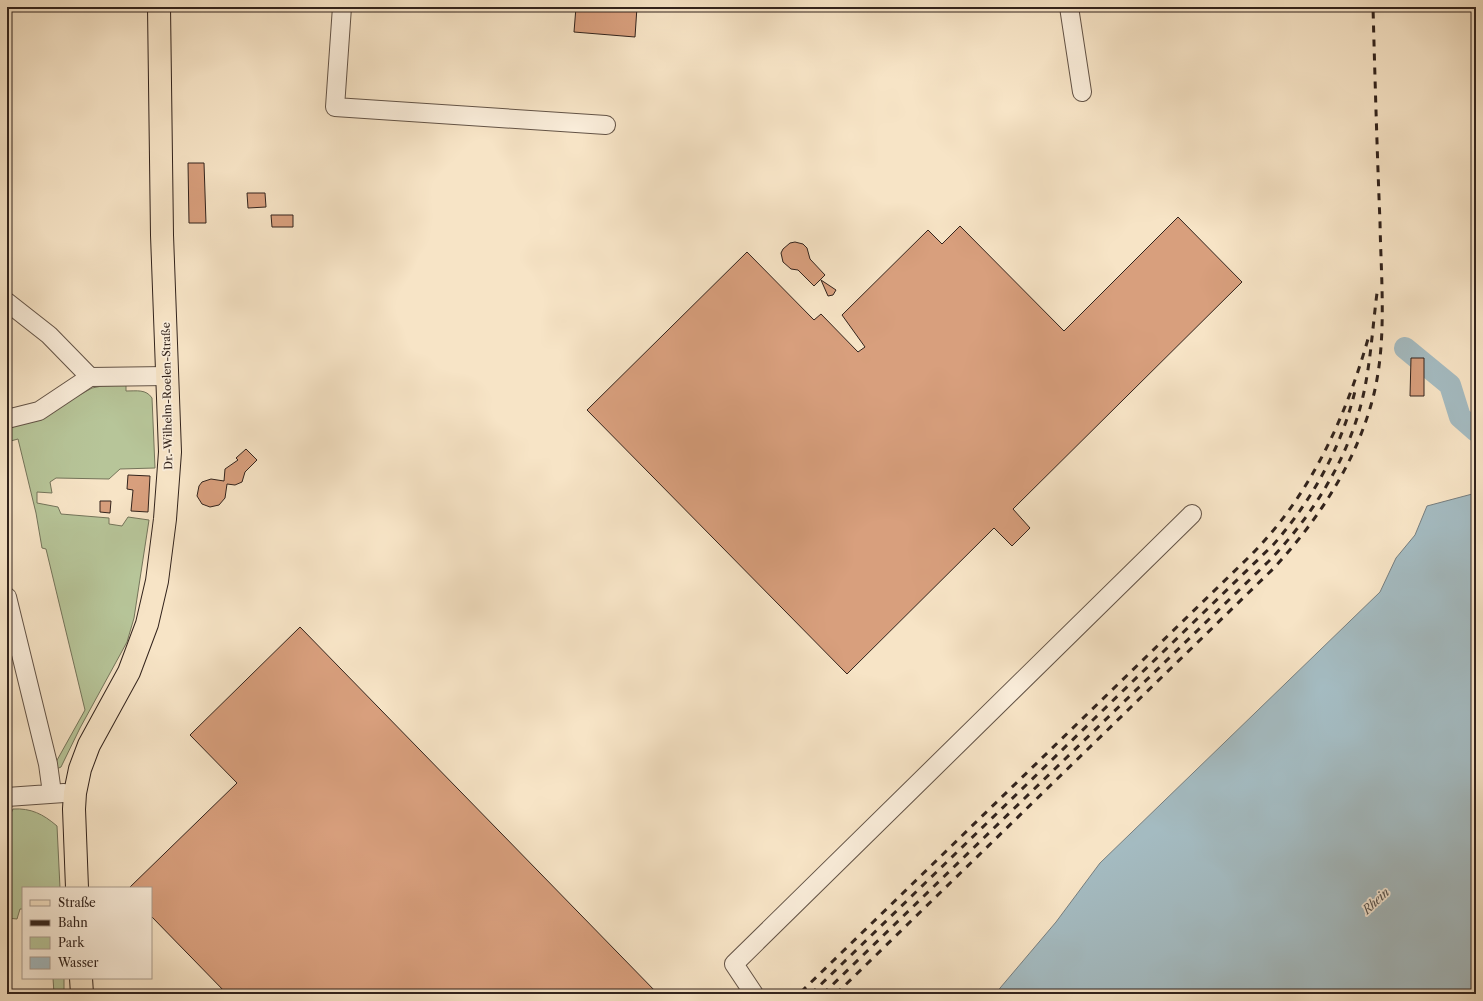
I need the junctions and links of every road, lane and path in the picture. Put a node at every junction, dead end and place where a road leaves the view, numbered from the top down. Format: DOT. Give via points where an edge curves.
graph roads {
  1 [pos="159,7"];
  2 [pos="342,7"];
  3 [pos="1069,7"];
  4 [pos="1082,92"];
  5 [pos="606,125"];
  6 [pos="7,302"];
  7 [pos="167,376"];
  8 [pos="90,377"];
  9 [pos="7,419"];
  10 [pos="1192,514"];
  11 [pos="7,597"];
  12 [pos="52,793"];
  13 [pos="75,793"];
  14 [pos="7,796"];
  15 [pos="77,887"];
  16 [pos="81,979"];
  17 [pos="82,994"];
  18 [pos="754,994"];
  1 -- 7 [label="main road, Dr.-Wilhelm-Roelen-Straße"];
  2 -- 5 [label="street" via="335,107"];
  3 -- 4 [label="street"];
  6 -- 8 [label="street" via="49,335"];
  7 -- 8 [label="street"];
  7 -- 13 [label="main road, Dr.-Wilhelm-Roelen-Straße" via="170,452 157,581 149,616 129,672 89,745"];
  8 -- 9 [label="street" via="39,411"];
  10 -- 18 [label="street" via="734,964"];
  11 -- 12 [label="street" via="48,764"];
  12 -- 13 [label="street"];
  12 -- 14 [label="street"];
  13 -- 15 [label="main road, Dr.-Wilhelm-Roelen-Straße"];
  16 -- 17 [label="main road"];
}
